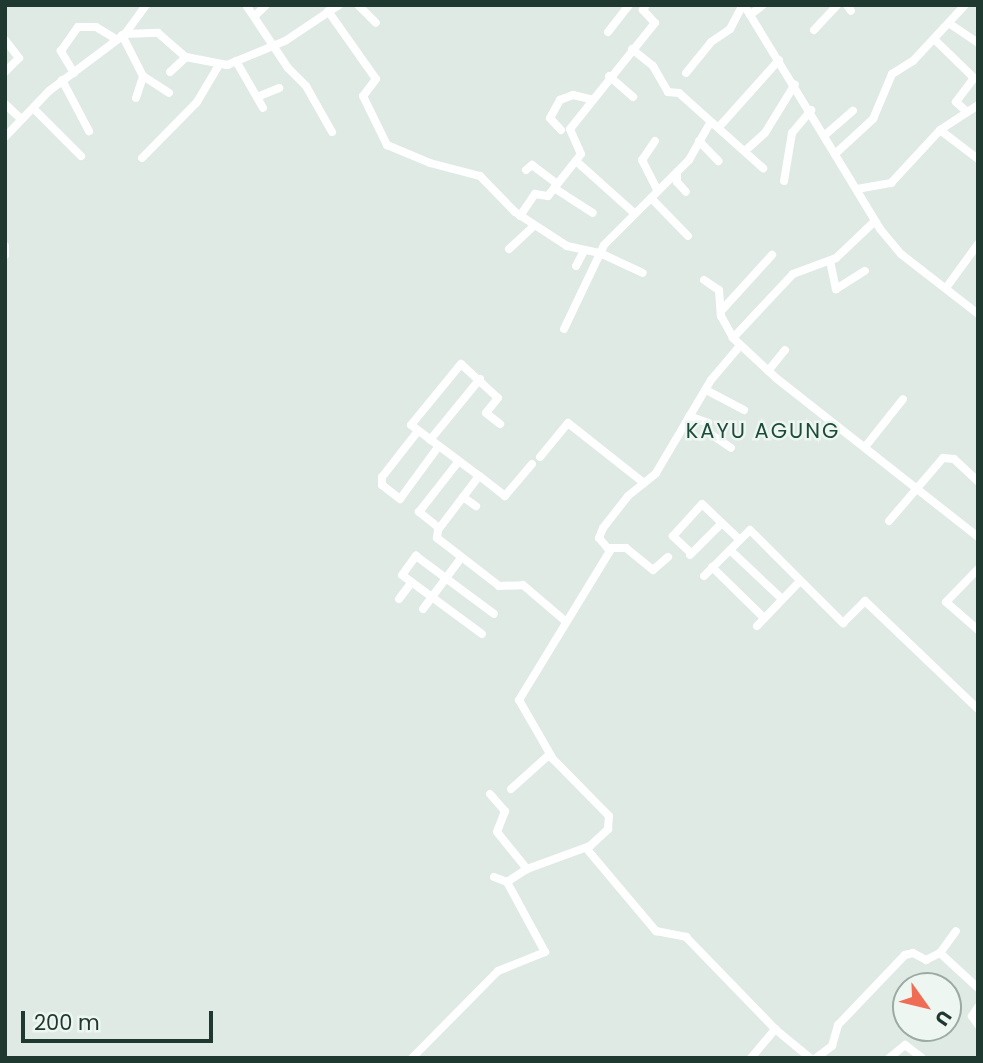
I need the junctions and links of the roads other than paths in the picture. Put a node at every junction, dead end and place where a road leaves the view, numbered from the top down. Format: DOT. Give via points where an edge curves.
graph roads {
  1 [pos="146,5"];
  2 [pos="246,5"];
  3 [pos="266,5"];
  4 [pos="339,5"];
  5 [pos="358,5"];
  6 [pos="631,5"];
  7 [pos="744,5"];
  8 [pos="763,5"];
  9 [pos="837,5"];
  10 [pos="965,5"];
  11 [pos="644,8"];
  12 [pos="328,11"];
  13 [pos="256,15"];
  14 [pos="750,15"];
  15 [pos="376,23"];
  16 [pos="950,24"];
  17 [pos="814,30"];
  18 [pos="608,32"];
  19 [pos="121,36"];
  20 [pos="5,40"];
  21 [pos="934,40"];
  22 [pos="978,43"];
  23 [pos="275,46"];
  24 [pos="632,49"];
  25 [pos="186,57"];
  26 [pos="779,60"];
  27 [pos="236,61"];
  28 [pos="219,65"];
  29 [pos="5,72"];
  30 [pos="170,72"];
  31 [pos="74,73"];
  32 [pos="686,73"];
  33 [pos="143,76"];
  34 [pos="609,76"];
  35 [pos="62,80"];
  36 [pos="795,84"];
  37 [pos="279,88"];
  38 [pos="169,93"];
  39 [pos="257,97"];
  40 [pos="633,97"];
  41 [pos="136,98"];
  42 [pos="591,99"];
  43 [pos="5,104"];
  44 [pos="978,105"];
  45 [pos="33,108"];
  46 [pos="263,108"];
  47 [pos="811,110"];
  48 [pos="853,111"];
  49 [pos="967,112"];
  50 [pos="21,119"];
  51 [pos="710,123"];
  52 [pos="719,127"];
  53 [pos="561,130"];
  54 [pos="940,130"];
  55 [pos="89,131"];
  56 [pos="332,132"];
  57 [pos="825,135"];
  58 [pos="5,137"];
  59 [pos="655,141"];
  60 [pos="699,141"];
  61 [pos="746,150"];
  62 [pos="835,154"];
  63 [pos="82,156"];
  64 [pos="142,158"];
  65 [pos="978,159"];
  66 [pos="576,161"];
  67 [pos="718,161"];
  68 [pos="762,168"];
  69 [pos="526,170"];
  70 [pos="677,172"];
  71 [pos="784,181"];
  72 [pos="556,186"];
  73 [pos="857,189"];
  74 [pos="658,191"];
  75 [pos="686,192"];
  76 [pos="651,198"];
  77 [pos="593,213"];
  78 [pos="634,214"];
  79 [pos="520,216"];
  80 [pos="875,221"];
  81 [pos="534,226"];
  82 [pos="688,236"];
  83 [pos="978,244"];
  84 [pos="5,246"];
  85 [pos="509,249"];
  86 [pos="584,250"];
  87 [pos="600,253"];
  88 [pos="772,254"];
  89 [pos="5,255"];
  90 [pos="830,261"];
  91 [pos="576,266"];
  92 [pos="866,271"];
  93 [pos="643,274"];
  94 [pos="704,280"];
  95 [pos="946,288"];
  96 [pos="721,311"];
  97 [pos="978,314"];
  98 [pos="564,329"];
  99 [pos="733,338"];
  100 [pos="739,347"];
  101 [pos="785,350"];
  102 [pos="768,371"];
  103 [pos="480,379"];
  104 [pos="706,390"];
  105 [pos="903,399"];
  106 [pos="744,410"];
  107 [pos="688,416"];
  108 [pos="500,424"];
  109 [pos="418,431"];
  110 [pos="434,444"];
  111 [pos="865,447"];
  112 [pos="731,448"];
  113 [pos="540,457"];
  114 [pos="458,462"];
  115 [pos="532,464"];
  116 [pos="479,476"];
  117 [pos="978,481"];
  118 [pos="644,483"];
  119 [pos="916,489"];
  120 [pos="463,497"];
  121 [pos="476,506"];
  122 [pos="889,521"];
  123 [pos="722,523"];
  124 [pos="439,528"];
  125 [pos="978,537"];
  126 [pos="740,540"];
  127 [pos="608,548"];
  128 [pos="730,550"];
  129 [pos="668,557"];
  130 [pos="461,558"];
  131 [pos="712,567"];
  132 [pos="978,569"];
  133 [pos="704,576"];
  134 [pos="446,578"];
  135 [pos="800,581"];
  136 [pos="412,582"];
  137 [pos="432,597"];
  138 [pos="399,598"];
  139 [pos="782,599"];
  140 [pos="423,609"];
  141 [pos="494,614"];
  142 [pos="764,618"];
  143 [pos="564,620"];
  144 [pos="757,626"];
  145 [pos="978,630"];
  146 [pos="482,634"];
  147 [pos="978,709"];
  148 [pos="550,754"];
  149 [pos="511,789"];
  150 [pos="490,794"];
  151 [pos="586,848"];
  152 [pos="527,869"];
  153 [pos="494,877"];
  154 [pos="507,883"];
  155 [pos="956,931"];
  156 [pos="940,953"];
  157 [pos="974,975"];
  158 [pos="978,988"];
  159 [pos="978,1007"];
  160 [pos="978,1025"];
  161 [pos="775,1029"];
  162 [pos="412,1058"];
  163 [pos="751,1058"];
  164 [pos="810,1058"];
  165 [pos="816,1058"];
  166 [pos="889,1058"];
  167 [pos="922,1058"];
  1 -- 19 [label="street"];
  2 -- 13 [label="street"];
  3 -- 13 [label="street"];
  4 -- 12 [label="street"];
  5 -- 15 [label="street"];
  6 -- 11 [label="street"];
  6 -- 18 [label="street"];
  7 -- 14 [label="street"];
  7 -- 32 [label="street" via="730,29 711,42"];
  8 -- 14 [label="street"];
  9 -- 17 [label="street"];
  10 -- 16 [label="street"];
  11 -- 24 [label="street" via="654,23"];
  12 -- 23 [label="street"];
  12 -- 79 [label="street" via="376,79 363,96 384,141 409,156 480,176"];
  13 -- 23 [label="street"];
  14 -- 26 [label="street"];
  16 -- 21 [label="street"];
  16 -- 22 [label="street"];
  19 -- 25 [label="street" via="158,33"];
  19 -- 31 [label="street"];
  19 -- 31 [label="street" via="96,27 78,27 61,51"];
  19 -- 33 [label="street"];
  20 -- 29 [label="street" via="19,58"];
  21 -- 49 [label="street" via="974,78 956,102"];
  21 -- 62 [label="street" via="892,74 873,119"];
  23 -- 27 [label="street"];
  23 -- 56 [label="street" via="306,86"];
  24 -- 34 [label="street"];
  24 -- 51 [label="street" via="653,66 668,92 679,93"];
  25 -- 28 [label="street"];
  25 -- 30 [label="street"];
  26 -- 36 [label="street"];
  26 -- 52 [label="street"];
  27 -- 28 [label="street"];
  27 -- 39 [label="street"];
  28 -- 64 [label="street" via="197,102"];
  31 -- 35 [label="street"];
  33 -- 38 [label="street"];
  33 -- 41 [label="street"];
  34 -- 40 [label="street"];
  34 -- 42 [label="street"];
  35 -- 45 [label="street"];
  35 -- 55 [label="street"];
  36 -- 47 [label="street"];
  36 -- 61 [label="street" via="765,133"];
  37 -- 39 [label="street"];
  39 -- 46 [label="street"];
  42 -- 53 [label="street" via="573,95 560,100 550,118"];
  42 -- 66 [label="street" via="569,132 582,152"];
  43 -- 50 [label="street"];
  44 -- 49 [label="street"];
  45 -- 50 [label="street"];
  45 -- 63 [label="street"];
  47 -- 57 [label="street"];
  47 -- 71 [label="street" via="792,133"];
  48 -- 57 [label="street"];
  49 -- 54 [label="street"];
  50 -- 58 [label="street"];
  51 -- 52 [label="street"];
  51 -- 60 [label="street"];
  52 -- 61 [label="street"];
  54 -- 65 [label="street"];
  54 -- 73 [label="street" via="891,183"];
  57 -- 62 [label="street"];
  59 -- 74 [label="street" via="642,160"];
  60 -- 67 [label="street"];
  60 -- 70 [label="street"];
  61 -- 68 [label="street"];
  62 -- 73 [label="street"];
  66 -- 72 [label="street"];
  66 -- 78 [label="street"];
  69 -- 72 [label="street" via="532,165"];
  70 -- 74 [label="street"];
  70 -- 75 [label="street" via="677,181"];
  72 -- 77 [label="street"];
  72 -- 79 [label="street" via="547,197 535,194"];
  73 -- 80 [label="street"];
  74 -- 76 [label="street"];
  76 -- 78 [label="street"];
  76 -- 82 [label="street"];
  78 -- 87 [label="street"];
  79 -- 81 [label="street"];
  80 -- 90 [label="street" via="858,241"];
  80 -- 95 [label="street" via="901,254"];
  81 -- 85 [label="street"];
  81 -- 86 [label="street" via="567,246"];
  83 -- 95 [label="street"];
  84 -- 89 [label="street"];
  86 -- 87 [label="street"];
  86 -- 91 [label="street"];
  87 -- 93 [label="street"];
  87 -- 98 [label="street"];
  88 -- 96 [label="street"];
  90 -- 92 [label="street" via="836,289"];
  90 -- 99 [label="street" via="793,274"];
  94 -- 96 [label="street" via="719,290"];
  95 -- 97 [label="street"];
  96 -- 99 [label="street"];
  99 -- 100 [label="street"];
  100 -- 102 [label="street"];
  100 -- 104 [label="street"];
  101 -- 102 [label="street"];
  102 -- 111 [label="street"];
  103 -- 108 [label="street" via="498,398 486,413"];
  103 -- 109 [label="street" via="461,364 411,425"];
  103 -- 110 [label="street"];
  104 -- 106 [label="street"];
  104 -- 107 [label="street"];
  105 -- 111 [label="street"];
  107 -- 112 [label="street" via="708,423 706,432"];
  107 -- 118 [label="street" via="656,473"];
  109 -- 110 [label="street"];
  109 -- 110 [label="street" via="382,477 382,485 400,499"];
  110 -- 114 [label="street"];
  111 -- 119 [label="street"];
  113 -- 118 [label="street" via="568,423"];
  114 -- 116 [label="street"];
  114 -- 124 [label="street" via="419,513"];
  115 -- 116 [label="street" via="505,496"];
  116 -- 120 [label="street"];
  117 -- 119 [label="street" via="948,456"];
  118 -- 127 [label="street" via="628,496 598,536"];
  119 -- 122 [label="street"];
  119 -- 125 [label="street"];
  120 -- 121 [label="street"];
  120 -- 124 [label="street"];
  123 -- 123 [label="street" via="702,504 673,536 689,555"];
  123 -- 126 [label="street"];
  124 -- 130 [label="street" via="439,541"];
  126 -- 128 [label="street"];
  126 -- 135 [label="street" via="750,530"];
  127 -- 129 [label="street" via="626,548 656,570"];
  127 -- 143 [label="street"];
  128 -- 131 [label="street"];
  128 -- 139 [label="street"];
  130 -- 134 [label="street"];
  130 -- 143 [label="street" via="499,586 523,586"];
  131 -- 133 [label="street"];
  131 -- 142 [label="street"];
  132 -- 145 [label="street" via="946,602"];
  134 -- 136 [label="street" via="416,556 402,575"];
  134 -- 137 [label="street"];
  134 -- 141 [label="street"];
  135 -- 139 [label="street"];
  135 -- 147 [label="street" via="843,623 865,601"];
  136 -- 137 [label="street"];
  136 -- 138 [label="street"];
  137 -- 140 [label="street"];
  137 -- 146 [label="street"];
  139 -- 142 [label="street"];
  142 -- 144 [label="street"];
  143 -- 148 [label="street" via="519,702"];
  148 -- 149 [label="street"];
  148 -- 151 [label="street" via="609,816 607,833"];
  150 -- 152 [label="street" via="505,811 497,832"];
  151 -- 152 [label="street"];
  151 -- 161 [label="street" via="656,931 686,937"];
  152 -- 154 [label="street"];
  153 -- 154 [label="street"];
  154 -- 162 [label="street" via="545,952 498,971"];
  155 -- 156 [label="street"];
  156 -- 157 [label="street"];
  156 -- 165 [label="street" via="926,960 913,953 905,955 838,1025 832,1046"];
  157 -- 158 [label="street"];
  159 -- 160 [label="street" via="972,1016"];
  161 -- 163 [label="street"];
  161 -- 164 [label="street"];
  166 -- 167 [label="street" via="905,1045"];
}
